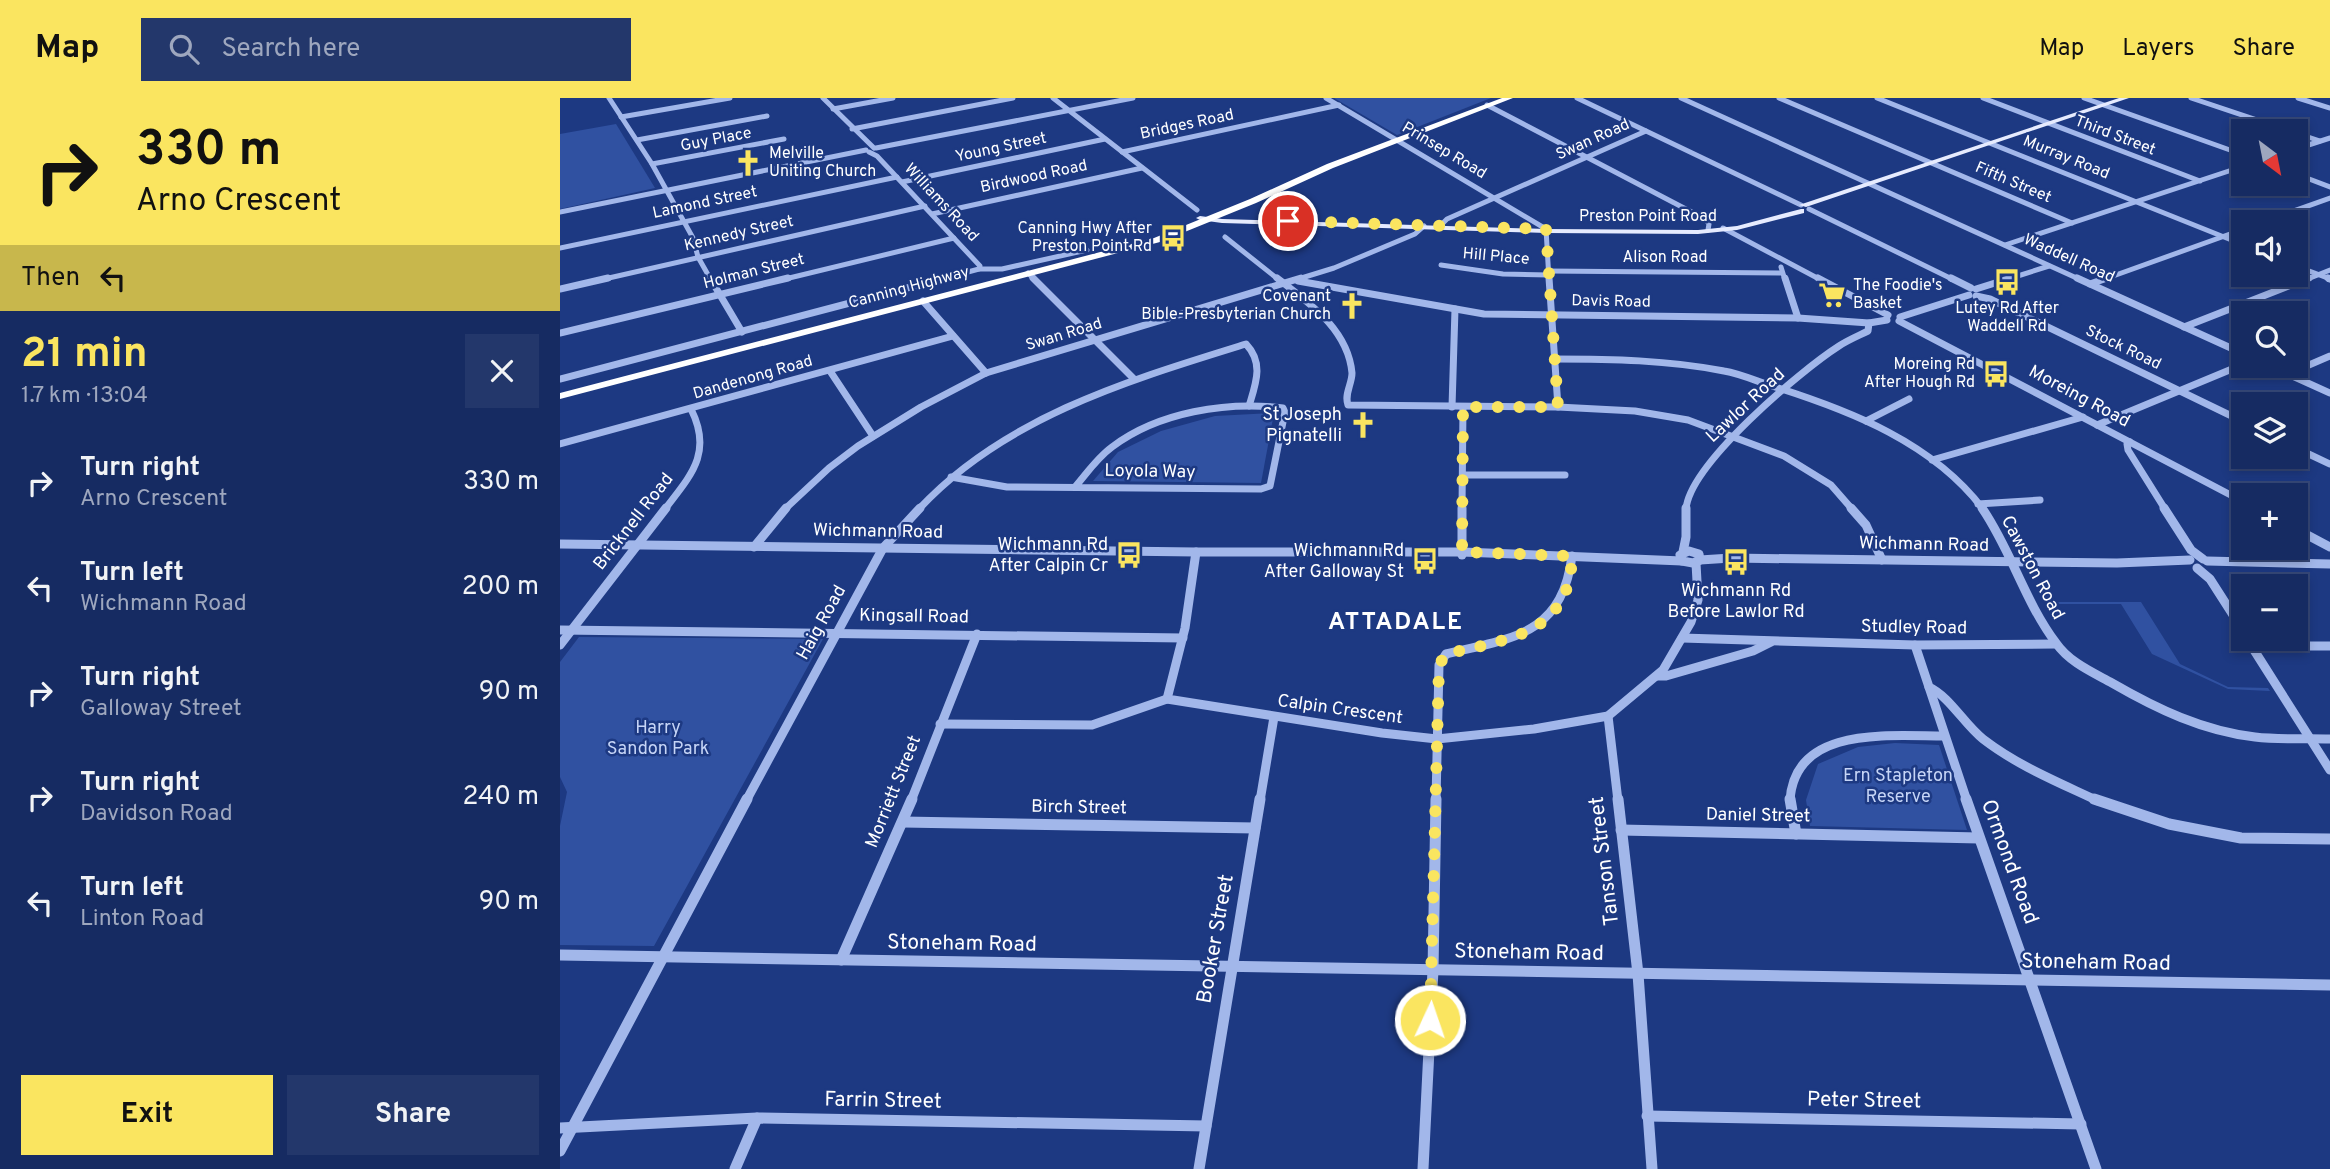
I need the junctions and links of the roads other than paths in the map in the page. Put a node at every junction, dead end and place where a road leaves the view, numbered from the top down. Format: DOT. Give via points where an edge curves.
graph roads {
  1 [pos="609,98"];
  2 [pos="730,98"];
  3 [pos="823,98"];
  4 [pos="893,98"];
  5 [pos="1013,98"];
  6 [pos="1053,98"];
  7 [pos="1133,98"];
  8 [pos="1325,98"];
  9 [pos="1499,98"];
  10 [pos="1509,98"];
  11 [pos="1577,98"];
  12 [pos="1681,98"];
  13 [pos="1779,98"];
  14 [pos="1877,98"];
  15 [pos="1983,98"];
  16 [pos="2084,98"];
  17 [pos="2126,98"];
  18 [pos="2191,98"];
  19 [pos="2298,98"];
  20 [pos="1488,104"];
  21 [pos="1339,105"];
  22 [pos="2104,105"];
  23 [pos="2330,108"];
  24 [pos="833,109"];
  25 [pos="1069,111"];
  26 [pos="767,116"];
  27 [pos="621,117"];
  28 [pos="2254,119"];
  29 [pos="2049,124"];
  30 [pos="852,129"];
  31 [pos="1646,131"];
  32 [pos="2308,137"];
  33 [pos="2330,138"];
  34 [pos="783,139"];
  35 [pos="1105,139"];
  36 [pos="1396,139"];
  37 [pos="637,140"];
  38 [pos="2320,141"];
  39 [pos="1991,144"];
  40 [pos="2308,145"];
  41 [pos="872,150"];
  42 [pos="2231,150"];
  43 [pos="1122,152"];
  44 [pos="1587,157"];
  45 [pos="1933,163"];
  46 [pos="652,164"];
  47 [pos="1142,168"];
  48 [pos="2231,170"];
  49 [pos="899,179"];
  50 [pos="2308,179"];
  51 [pos="2200,181"];
  52 [pos="1871,185"];
  53 [pos="2330,187"];
  54 [pos="666,191"];
  55 [pos="1496,198"];
  56 [pos="2330,198"];
  57 [pos="2137,202"];
  58 [pos="925,206"];
  59 [pos="1802,208"];
  60 [pos="2296,210"];
  61 [pos="560,212"];
  62 [pos="932,214"];
  63 [pos="1205,216"];
  64 [pos="684,222"];
  65 [pos="2072,223"];
  66 [pos="1423,226"];
  67 [pos="1439,227"];
  68 [pos="1724,229"];
  69 [pos="1546,230"];
  70 [pos="1707,230"];
  71 [pos="1165,233"];
  72 [pos="2231,233"];
  73 [pos="2223,236"];
  74 [pos="954,237"];
  75 [pos="1225,237"];
  76 [pos="2231,239"];
  77 [pos="2005,245"];
  78 [pos="560,248"];
  79 [pos="1087,250"];
  80 [pos="698,257"];
  81 [pos="1785,261"];
  82 [pos="1441,265"];
  83 [pos="2049,266"];
  84 [pos="979,269"];
  85 [pos="2308,270"];
  86 [pos="2330,270"];
  87 [pos="1028,273"];
  88 [pos="1548,273"];
  89 [pos="1782,273"];
  90 [pos="2318,274"];
  91 [pos="2330,279"];
  92 [pos="1295,280"];
  93 [pos="1283,284"];
  94 [pos="2090,284"];
  95 [pos="560,289"];
  96 [pos="1975,291"];
  97 [pos="720,294"];
  98 [pos="923,301"];
  99 [pos="1455,309"];
  100 [pos="1551,316"];
  101 [pos="1888,317"];
  102 [pos="1798,318"];
  103 [pos="1899,319"];
  104 [pos="812,322"];
  105 [pos="1869,323"];
  106 [pos="2184,327"];
  107 [pos="742,332"];
  108 [pos="560,333"];
  109 [pos="953,336"];
  110 [pos="1096,340"];
  111 [pos="2231,348"];
  112 [pos="2330,356"];
  113 [pos="1554,359"];
  114 [pos="2308,365"];
  115 [pos="2231,369"];
  116 [pos="830,371"];
  117 [pos="986,373"];
  118 [pos="2297,378"];
  119 [pos="560,379"];
  120 [pos="1134,379"];
  121 [pos="560,387"];
  122 [pos="1786,390"];
  123 [pos="2179,391"];
  124 [pos="2330,393"];
  125 [pos="560,396"];
  126 [pos="1909,399"];
  127 [pos="1348,405"];
  128 [pos="1249,406"];
  129 [pos="1452,407"];
  130 [pos="1463,407"];
  131 [pos="1558,407"];
  132 [pos="691,409"];
  133 [pos="2231,416"];
  134 [pos="2083,417"];
  135 [pos="1866,421"];
  136 [pos="2097,425"];
  137 [pos="873,436"];
  138 [pos="1736,436"];
  139 [pos="2130,442"];
  140 [pos="560,444"];
  141 [pos="2308,454"];
  142 [pos="1932,460"];
  143 [pos="2330,464"];
  144 [pos="1464,475"];
  145 [pos="1564,475"];
  146 [pos="951,477"];
  147 [pos="1075,488"];
  148 [pos="2231,495"];
  149 [pos="2040,500"];
  150 [pos="1978,503"];
  151 [pos="2308,535"];
  152 [pos="560,544"];
  153 [pos="637,545"];
  154 [pos="754,547"];
  155 [pos="2330,547"];
  156 [pos="883,548"];
  157 [pos="1196,552"];
  158 [pos="1462,554"];
  159 [pos="1572,556"];
  160 [pos="1690,557"];
  161 [pos="1882,560"];
  162 [pos="2193,561"];
  163 [pos="2015,562"];
  164 [pos="2207,564"];
  165 [pos="2330,566"];
  166 [pos="2210,579"];
  167 [pos="2231,612"];
  168 [pos="560,630"];
  169 [pos="571,630"];
  170 [pos="837,632"];
  171 [pos="976,634"];
  172 [pos="1183,638"];
  173 [pos="1682,638"];
  174 [pos="1772,641"];
  175 [pos="2056,644"];
  176 [pos="560,645"];
  177 [pos="1915,645"];
  178 [pos="2308,645"];
  179 [pos="2330,646"];
  180 [pos="2256,651"];
  181 [pos="1657,676"];
  182 [pos="1929,687"];
  183 [pos="1167,699"];
  184 [pos="1274,716"];
  185 [pos="1608,716"];
  186 [pos="940,724"];
  187 [pos="1944,736"];
  188 [pos="1437,739"];
  189 [pos="2310,739"];
  190 [pos="2330,739"];
  191 [pos="2330,770"];
  192 [pos="903,822"];
  193 [pos="1255,828"];
  194 [pos="1621,830"];
  195 [pos="1796,834"];
  196 [pos="1979,838"];
  197 [pos="2330,839"];
  198 [pos="560,955"];
  199 [pos="661,957"];
  200 [pos="841,960"];
  201 [pos="1230,968"];
  202 [pos="1433,970"];
  203 [pos="1638,974"];
  204 [pos="2032,982"];
  205 [pos="2330,985"];
  206 [pos="1647,1116"];
  207 [pos="757,1118"];
  208 [pos="2081,1124"];
  209 [pos="1206,1126"];
  210 [pos="566,1128"];
  211 [pos="560,1151"];
  212 [pos="735,1169"];
  213 [pos="1199,1169"];
  214 [pos="1423,1169"];
  215 [pos="1652,1169"];
  216 [pos="2096,1169"];
  1 -- 27 [label="street"];
  2 -- 27 [label="street"];
  3 -- 24 [label="street, Williams Road"];
  4 -- 24 [label="street"];
  5 -- 30 [label="street"];
  6 -- 25 [label="street"];
  7 -- 25 [label="street"];
  8 -- 21 [label="street, Prinsep Road"];
  9 -- 20 [label="highway, Canning Highway"];
  10 -- 20 [label="highway, Canning Highway"];
  11 -- 31 [label="street, Stock Road"];
  12 -- 52 [label="street, Waddell Road"];
  13 -- 45 [label="street, Fifth Street"];
  14 -- 39 [label="street, Murray Road"];
  15 -- 29 [label="street, Third Street"];
  16 -- 22 [label="street"];
  17 -- 22 [label="main road, Preston Point Road"];
  18 -- 28 [label="street"];
  19 -- 23 [label="street"];
  20 -- 36 [label="highway, Canning Highway"];
  20 -- 44 [label="street"];
  21 -- 36 [label="street, Prinsep Road"];
  21 -- 43 [label="street, Bridges Road"];
  22 -- 29 [label="main road, Preston Point Road"];
  22 -- 42 [label="street"];
  24 -- 30 [label="street, Williams Road"];
  25 -- 35 [label="street"];
  25 -- 41 [label="street"];
  26 -- 37 [label="street"];
  27 -- 37 [label="street"];
  29 -- 39 [label="main road, Preston Point Road"];
  29 -- 51 [label="street, Third Street"];
  30 -- 41 [label="street, Williams Road"];
  31 -- 44 [label="street, Swan Road"];
  31 -- 59 [label="street, Stock Road"];
  32 -- 38 [label="street"];
  33 -- 38 [label="street"];
  34 -- 46 [label="street, Guy Place"];
  35 -- 43 [label="street"];
  35 -- 49 [label="street, Young Street"];
  36 -- 55 [label="street, Prinsep Road"];
  36 -- 63 [label="highway, Canning Highway"];
  37 -- 46 [label="street"];
  38 -- 40 [label="street"];
  39 -- 45 [label="main road, Preston Point Road"];
  39 -- 57 [label="street, Murray Road"];
  41 -- 49 [label="street, Williams Road"];
  41 -- 54 [label="street"];
  43 -- 47 [label="street"];
  44 -- 55 [label="street, Swan Road"];
  44 -- 70 [label="street" via="1704,219 1709,224"];
  45 -- 52 [label="main road, Preston Point Road"];
  45 -- 65 [label="street, Fifth Street"];
  46 -- 54 [label="street"];
  47 -- 62 [label="street, Birdwood Road"];
  47 -- 63 [label="street"];
  48 -- 51 [label="street"];
  49 -- 58 [label="street, Williams Road"];
  49 -- 64 [label="street, Lamond Street"];
  50 -- 53 [label="street"];
  51 -- 57 [label="street"];
  52 -- 59 [label="main road, Preston Point Road"];
  52 -- 77 [label="street, Waddell Road"];
  54 -- 61 [label="street"];
  54 -- 64 [label="street"];
  55 -- 67 [label="street, Swan Road" via="1447,219"];
  55 -- 69 [label="street, Prinsep Road"];
  56 -- 60 [label="street"];
  57 -- 65 [label="street"];
  57 -- 73 [label="street, Murray Road"];
  58 -- 62 [label="street, Williams Road"];
  58 -- 80 [label="street, Kennedy Street"];
  59 -- 68 [label="main road, Preston Point Road"];
  59 -- 96 [label="street, Stock Road"];
  62 -- 74 [label="street, Williams Road"];
  63 -- 66 [label="main road, Preston Point Road"];
  63 -- 71 [label="highway, Canning Highway"];
  64 -- 78 [label="street, Lamond Street"];
  64 -- 80 [label="street"];
  65 -- 77 [label="street"];
  66 -- 67 [label="main road, Preston Point Road"];
  66 -- 92 [label="street, Swan Road" via="1415,234 1350,262"];
  67 -- 69 [label="main road, Preston Point Road"];
  68 -- 69 [label="main road, Preston Point Road"];
  68 -- 70 [label="main road, Preston Point Road"];
  68 -- 81 [label="street, Moreing Road"];
  69 -- 70 [label="main road, Preston Point Road"];
  69 -- 88 [label="street"];
  71 -- 79 [label="highway, Canning Highway"];
  71 -- 87 [label="highway, Canning Highway"];
  72 -- 73 [label="street"];
  73 -- 76 [label="street, Murray Road"];
  73 -- 94 [label="street"];
  74 -- 84 [label="street, Williams Road"];
  74 -- 97 [label="street, Holman Street"];
  75 -- 93 [label="street"];
  77 -- 83 [label="street, Waddell Road"];
  79 -- 84 [label="street, Canning Highway"];
  79 -- 104 [label="highway, Canning Highway"];
  80 -- 95 [label="street, Kennedy Street"];
  80 -- 97 [label="street"];
  81 -- 89 [label="street"];
  81 -- 101 [label="street, Moreing Road"];
  82 -- 88 [label="street, Hill Place" via="1503,274"];
  83 -- 94 [label="street, Waddell Road"];
  83 -- 96 [label="street"];
  84 -- 104 [label="street, Canning Highway"];
  85 -- 90 [label="street"];
  86 -- 90 [label="street"];
  87 -- 98 [label="highway, Canning Highway"];
  87 -- 110 [label="street"];
  88 -- 89 [label="street, Alison Road"];
  88 -- 100 [label="street"];
  89 -- 102 [label="street"];
  90 -- 91 [label="street"];
  90 -- 106 [label="street"];
  92 -- 93 [label="street, Swan Road"];
  92 -- 99 [label="street, Davis Road"];
  93 -- 110 [label="street, Swan Road"];
  93 -- 127 [label="street" via="1321,313 1345,343 1352,375"];
  94 -- 106 [label="street, Waddell Road"];
  96 -- 103 [label="street"];
  96 -- 123 [label="street, Stock Road"];
  97 -- 107 [label="street"];
  97 -- 108 [label="street, Holman Street"];
  98 -- 104 [label="highway, Canning Highway"];
  98 -- 109 [label="street"];
  99 -- 100 [label="street, Davis Road"];
  99 -- 129 [label="street"];
  100 -- 102 [label="street, Davis Road"];
  100 -- 113 [label="street"];
  101 -- 103 [label="street, Moreing Road"];
  101 -- 105 [label="street, Davis Road"];
  102 -- 105 [label="street, Davis Road"];
  103 -- 134 [label="street, Moreing Road"];
  104 -- 107 [label="street, Canning Highway"];
  104 -- 121 [label="highway, Canning Highway"];
  104 -- 125 [label="highway, Canning Highway"];
  105 -- 122 [label="street, Lawlor Road" via="1868,331 1839,346"];
  106 -- 111 [label="street, Waddell Road"];
  107 -- 119 [label="street, Canning Highway"];
  109 -- 116 [label="street, Dandenong Road"];
  109 -- 117 [label="street"];
  110 -- 117 [label="street, Swan Road"];
  110 -- 120 [label="street"];
  112 -- 114 [label="street"];
  113 -- 122 [label="street, Cawston Road" via="1634,360 1720,370"];
  113 -- 131 [label="street"];
  115 -- 123 [label="street"];
  116 -- 132 [label="street, Dandenong Road"];
  116 -- 137 [label="street"];
  117 -- 137 [label="street, Swan Road"];
  118 -- 124 [label="street"];
  120 -- 128 [label="street, Haig Road" via="1246,344 1256,353 1260,368"];
  120 -- 146 [label="street, Haig Road" via="1019,430"];
  122 -- 135 [label="street, Cawston Road"];
  122 -- 138 [label="street, Lawlor Road"];
  123 -- 133 [label="street, Stock Road"];
  123 -- 136 [label="street"];
  126 -- 135 [label="street"];
  127 -- 129 [label="street"];
  128 -- 147 [label="street" via="1209,410 1158,425 1115,445"];
  128 -- 147 [label="street, Loyola Way" via="1283,408 1285,412 1270,486"];
  129 -- 130 [label="street"];
  130 -- 131 [label="street"];
  130 -- 144 [label="street"];
  131 -- 138 [label="street" via="1635,411"];
  132 -- 140 [label="street, Dandenong Road"];
  132 -- 153 [label="street, Bricknell Road" via="701,429 696,464"];
  134 -- 136 [label="street, Moreing Road"];
  134 -- 142 [label="street"];
  135 -- 142 [label="street, Cawston Road"];
  136 -- 139 [label="street, Moreing Road"];
  137 -- 154 [label="street, Swan Road" via="804,489 772,520"];
  138 -- 160 [label="street, Lawlor Road" via="1705,466 1690,490 1684,508"];
  138 -- 161 [label="street" via="1784,456 1831,485 1866,525"];
  139 -- 148 [label="street, Moreing Road"];
  139 -- 162 [label="street" via="2128,450"];
  141 -- 143 [label="street"];
  142 -- 150 [label="street, Cawston Road"];
  144 -- 145 [label="street"];
  144 -- 158 [label="street"];
  146 -- 147 [label="street, Loyola Way" via="1007,487"];
  146 -- 156 [label="street, Haig Road"];
  149 -- 150 [label="street"];
  150 -- 163 [label="street, Cawston Road"];
  151 -- 155 [label="street"];
  152 -- 153 [label="street, Wichmann Road"];
  153 -- 154 [label="street, Wichmann Road"];
  153 -- 169 [label="street, Bricknell Road"];
  154 -- 156 [label="street, Wichmann Road"];
  156 -- 157 [label="street, Wichmann Road"];
  156 -- 170 [label="street, Haig Road"];
  157 -- 158 [label="street, Wichmann Road"];
  157 -- 172 [label="street"];
  158 -- 159 [label="street, Wichmann Road"];
  159 -- 160 [label="street, Wichmann Road"];
  159 -- 188 [label="street" via="1565,596 1550,617 1497,644 1446,654 1439,665"];
  160 -- 161 [label="street, Wichmann Road"];
  160 -- 173 [label="street, Calpin Crescent" via="1698,600"];
  161 -- 163 [label="street, Wichmann Road"];
  162 -- 163 [label="street, Wichmann Road"];
  162 -- 164 [label="street, Wichmann Road"];
  162 -- 166 [label="street"];
  163 -- 175 [label="street, Cawston Road"];
  164 -- 165 [label="street"];
  164 -- 166 [label="street"];
  166 -- 167 [label="street"];
  168 -- 169 [label="street, Kingsall Road"];
  169 -- 170 [label="street, Kingsall Road"];
  169 -- 176 [label="street, Bricknell Road"];
  170 -- 171 [label="street, Kingsall Road"];
  170 -- 199 [label="street, Haig Road"];
  171 -- 172 [label="street, Kingsall Road"];
  171 -- 186 [label="street, Morriett Street"];
  172 -- 183 [label="street"];
  173 -- 174 [label="street, Studley Road"];
  173 -- 181 [label="street, Calpin Crescent"];
  174 -- 177 [label="street, Studley Road"];
  174 -- 181 [label="street, Studley Road"];
  175 -- 177 [label="street, Studley Road"];
  175 -- 189 [label="street, Cawston Road" via="2084,668 2192,723 2255,737"];
  177 -- 182 [label="street, Ormond Road"];
  178 -- 179 [label="street"];
  180 -- 189 [label="street"];
  181 -- 185 [label="street, Calpin Crescent"];
  182 -- 187 [label="street, Ormond Road"];
  182 -- 197 [label="street" via="1995,748 2099,802 2169,824 2241,838"];
  183 -- 184 [label="street, Calpin Crescent"];
  183 -- 186 [label="street" via="1093,725"];
  184 -- 188 [label="street, Calpin Crescent"];
  184 -- 193 [label="street, Booker Street"];
  185 -- 188 [label="street, Calpin Crescent"];
  185 -- 194 [label="street, Tanson Street"];
  186 -- 192 [label="street, Morriett Street"];
  187 -- 195 [label="street" via="1849,738 1814,752 1795,777 1790,796"];
  187 -- 196 [label="street, Ormond Road"];
  188 -- 202 [label="street"];
  189 -- 190 [label="street, Cawston Road"];
  189 -- 191 [label="street"];
  192 -- 193 [label="street, Birch Street"];
  192 -- 200 [label="street, Morriett Street"];
  193 -- 201 [label="street, Booker Street"];
  194 -- 195 [label="street, Daniel Street"];
  194 -- 203 [label="street, Tanson Street"];
  195 -- 196 [label="street, Daniel Street"];
  196 -- 204 [label="street, Ormond Road"];
  198 -- 199 [label="street, Stoneham Road"];
  199 -- 200 [label="street, Stoneham Road"];
  199 -- 210 [label="street, Haig Road"];
  200 -- 201 [label="street, Stoneham Road"];
  201 -- 202 [label="street, Stoneham Road"];
  201 -- 209 [label="street, Booker Street"];
  202 -- 203 [label="street, Stoneham Road"];
  202 -- 214 [label="street"];
  203 -- 204 [label="street, Stoneham Road"];
  203 -- 206 [label="street, Tanson Street"];
  204 -- 205 [label="street, Stoneham Road"];
  204 -- 208 [label="street, Ormond Road"];
  206 -- 208 [label="street, Peter Street"];
  206 -- 215 [label="street, Tanson Street"];
  207 -- 209 [label="street, Farrin Street"];
  207 -- 210 [label="street, Farrin Street"];
  207 -- 212 [label="street"];
  208 -- 216 [label="street, Ormond Road"];
  209 -- 213 [label="street, Booker Street"];
  210 -- 211 [label="street, Haig Road"];
}
